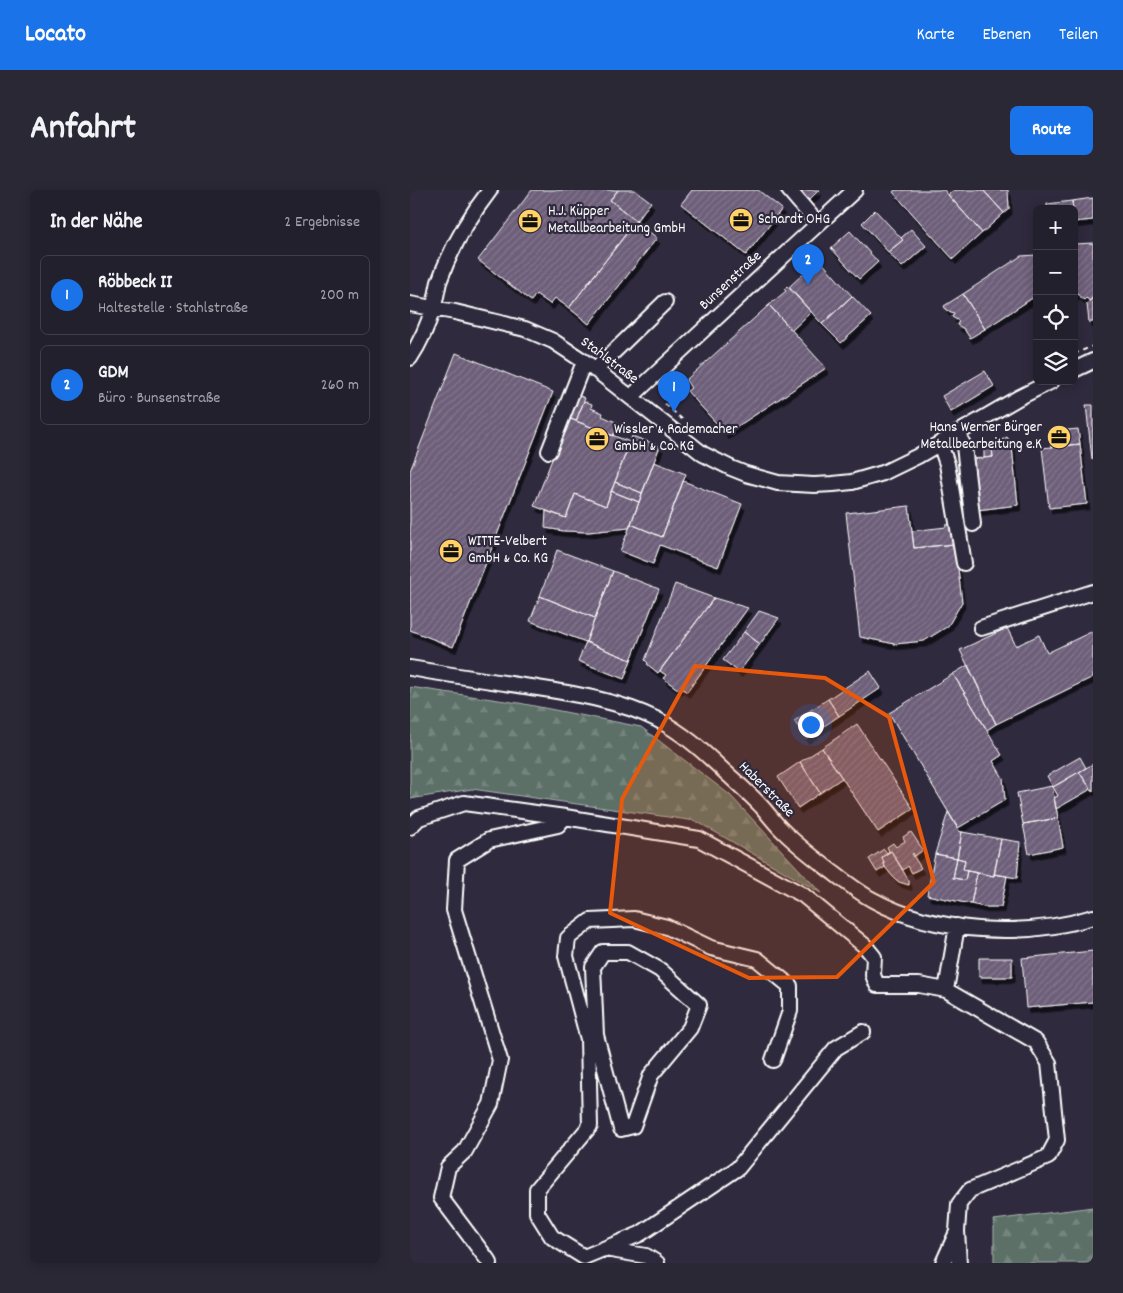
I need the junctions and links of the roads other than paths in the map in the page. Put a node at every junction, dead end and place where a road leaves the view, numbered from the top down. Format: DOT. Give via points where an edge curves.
graph roads {
  1 [pos="490,190"];
  2 [pos="789,190"];
  3 [pos="855,190"];
  4 [pos="818,224"];
  5 [pos="665,302"];
  6 [pos="410,304"];
  7 [pos="433,309"];
  8 [pos="410,358"];
  9 [pos="1093,361"];
  10 [pos="590,366"];
  11 [pos="1078,368"];
  12 [pos="1093,370"];
  13 [pos="1078,374"];
  14 [pos="1044,385"];
  15 [pos="630,397"];
  16 [pos="958,433"];
  17 [pos="940,444"];
  18 [pos="549,452"];
  19 [pos="973,524"];
  20 [pos="964,563"];
  21 [pos="1093,592"];
  22 [pos="981,628"];
  23 [pos="410,668"];
  24 [pos="565,817"];
  25 [pos="410,827"];
  26 [pos="1093,917"];
  27 [pos="957,926"];
  28 [pos="946,990"];
  29 [pos="863,1032"];
  30 [pos="592,1037"];
  31 [pos="772,1060"];
  32 [pos="957,1231"];
  33 [pos="604,1249"];
  34 [pos="490,1263"];
  35 [pos="658,1263"];
  36 [pos="943,1263"];
  37 [pos="959,1263"];
  1 -- 7 [label="street" via="457,242 439,282"];
  2 -- 4 [label="street"];
  3 -- 4 [label="street, Bunsenstraße"];
  4 -- 15 [label="street, Bunsenstraße"];
  5 -- 10 [label="street"];
  6 -- 7 [label="street, Stahlstraße"];
  7 -- 8 [label="street"];
  7 -- 10 [label="street, Stahlstraße" via="525,329 553,341"];
  9 -- 11 [label="street"];
  10 -- 15 [label="street, Stahlstraße"];
  10 -- 18 [label="street"];
  12 -- 13 [label="street"];
  14 -- 16 [label="street, Stahlstraße"];
  15 -- 17 [label="street, Stahlstraße" via="703,454 746,474 778,483 823,485 871,478"];
  16 -- 17 [label="street, Stahlstraße"];
  16 -- 19 [label="street" via="964,446"];
  17 -- 20 [label="street" via="947,464"];
  21 -- 22 [label="street"];
  23 -- 27 [label="street, Haberstraße" via="597,698 657,720 702,750 804,851 849,884 873,900 900,911"];
  24 -- 25 [label="street" via="464,803 419,818"];
  24 -- 28 [label="street" via="699,839 803,895 817,906 874,957 873,976 877,985 919,985"];
  24 -- 34 [label="street" via="558,825 489,840 458,860 454,910 500,1060 491,1104 465,1151 448,1167 441,1198"];
  26 -- 27 [label="street, Haberstraße" via="1058,926 1011,930"];
  27 -- 28 [label="street"];
  28 -- 32 [label="street" via="1036,1042 1049,1063 1057,1140 1048,1157 970,1190 959,1204"];
  29 -- 33 [label="street" via="836,1048 738,1168 640,1234"];
  30 -- 30 [label="street" via="593,967 603,952 628,952 660,970 699,1005 690,1028 651,1074 633,1126 621,1129"];
  30 -- 31 [label="street" via="566,956 568,938 590,921 634,919 667,927 711,948 757,959 790,986 790,1011"];
  30 -- 33 [label="street" via="590,1126 537,1189 537,1213 552,1236 584,1257"];
  32 -- 36 [label="street"];
  32 -- 37 [label="street"];
  33 -- 35 [label="street" via="646,1256"];
}
